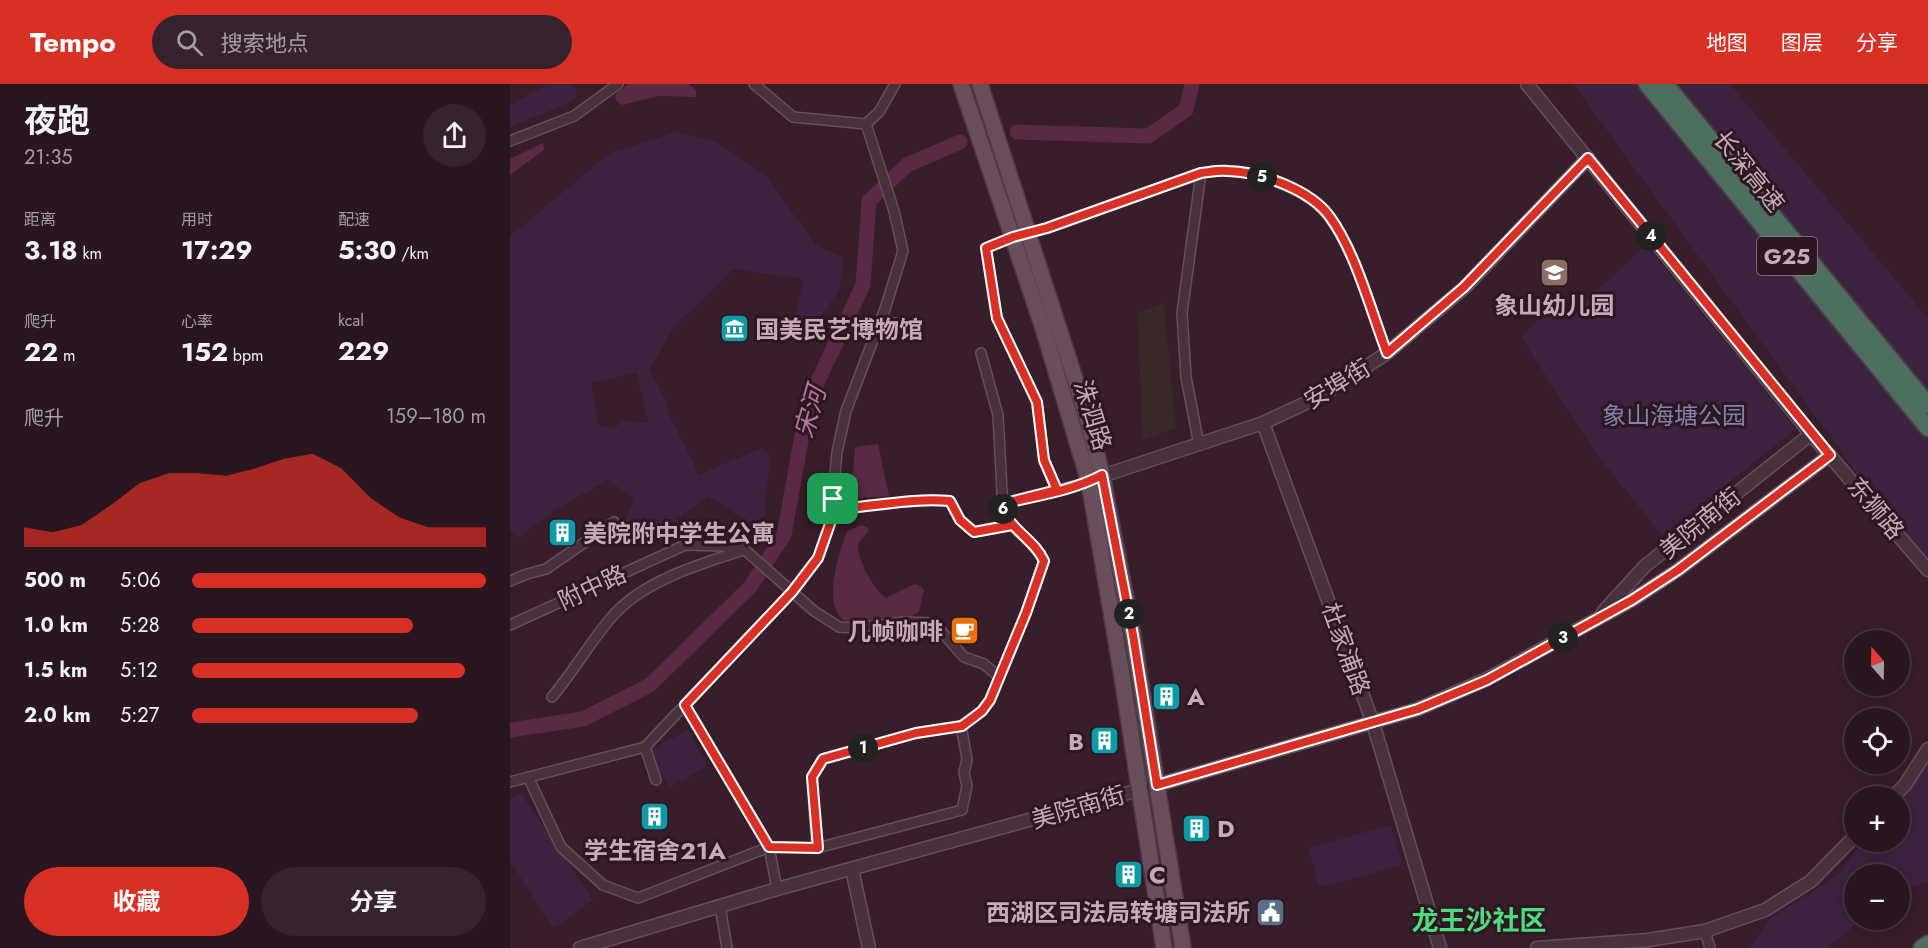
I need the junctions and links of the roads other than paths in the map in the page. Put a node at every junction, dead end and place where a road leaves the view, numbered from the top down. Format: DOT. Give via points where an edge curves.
graph roads {
  1 [pos="618,84"];
  2 [pos="754,84"];
  3 [pos="896,84"];
  4 [pos="961,84"];
  5 [pos="980,84"];
  6 [pos="1527,84"];
  7 [pos="1647,84"];
  8 [pos="1665,84"];
  9 [pos="866,124"];
  10 [pos="510,141"];
  11 [pos="1588,158"];
  12 [pos="1201,173"];
  13 [pos="1028,232"];
  14 [pos="1013,237"];
  15 [pos="881,320"];
  16 [pos="916,328"];
  17 [pos="981,353"];
  18 [pos="1387,353"];
  19 [pos="1928,405"];
  20 [pos="1263,423"];
  21 [pos="1928,428"];
  22 [pos="1811,434"];
  23 [pos="1199,445"];
  24 [pos="1830,455"];
  25 [pos="1096,478"];
  26 [pos="1057,490"];
  27 [pos="833,499"];
  28 [pos="1002,504"];
  29 [pos="614,522"];
  30 [pos="1012,525"];
  31 [pos="745,550"];
  32 [pos="1928,570"];
  33 [pos="510,581"];
  34 [pos="792,592"];
  35 [pos="1595,619"];
  36 [pos="510,625"];
  37 [pos="999,677"];
  38 [pos="552,697"];
  39 [pos="685,705"];
  40 [pos="1374,723"];
  41 [pos="962,726"];
  42 [pos="645,747"];
  43 [pos="1928,749"];
  44 [pos="528,777"];
  45 [pos="656,780"];
  46 [pos="510,782"];
  47 [pos="1157,785"];
  48 [pos="1904,786"];
  49 [pos="1139,790"];
  50 [pos="769,847"];
  51 [pos="1844,847"];
  52 [pos="818,848"];
  53 [pos="852,870"];
  54 [pos="777,889"];
  55 [pos="720,906"];
  56 [pos="1705,931"];
  57 [pos="1928,944"];
  58 [pos="580,948"];
  59 [pos="727,948"];
  60 [pos="869,948"];
  61 [pos="1164,948"];
  62 [pos="1183,948"];
  63 [pos="1440,948"];
  64 [pos="1538,948"];
  65 [pos="1710,948"];
  66 [pos="1922,948"];
  1 -- 10 [label="street" via="574,116"];
  2 -- 9 [label="street" via="793,117"];
  3 -- 9 [label="street" via="879,112"];
  4 -- 14 [label="main road, 洙泗路"];
  5 -- 13 [label="main road, 洙泗路"];
  6 -- 11 [label="street, 东狮路"];
  7 -- 21 [label="highway, 长深高速 / G25"];
  8 -- 19 [label="highway, 长深高速 / G25"];
  9 -- 15 [label="street" via="903,251"];
  11 -- 18 [label="street, 安埠街" via="1464,287"];
  11 -- 22 [label="street, 东狮路"];
  12 -- 13 [label="street"];
  12 -- 18 [label="street" via="1227,170 1257,175 1315,202 1330,217 1349,251"];
  12 -- 23 [label="street" via="1182,313 1186,377"];
  13 -- 14 [label="street"];
  13 -- 25 [label="main road, 洙泗路" via="1087,416"];
  14 -- 25 [label="main road, 洙泗路" via="1071,418"];
  14 -- 26 [label="street" via="986,248 997,318 1037,402 1044,460"];
  15 -- 16 [label="street"];
  15 -- 27 [label="street" via="846,411"];
  17 -- 28 [label="street" via="998,415"];
  18 -- 20 [label="street, 安埠街" via="1322,396"];
  20 -- 23 [label="street, 安埠街"];
  20 -- 40 [label="street, 杜家浦路"];
  22 -- 24 [label="street, 东狮路"];
  22 -- 35 [label="street, 美院南街" via="1645,566"];
  23 -- 25 [label="street, 安埠街"];
  24 -- 32 [label="street, 东狮路"];
  24 -- 35 [label="street, 美院南街" via="1678,570"];
  25 -- 26 [label="street"];
  25 -- 47 [label="main road, 洙泗路" via="1133,635"];
  25 -- 49 [label="main road, 洙泗路"];
  26 -- 28 [label="street"];
  27 -- 30 [label="street" via="848,508 912,500 950,501 960,520 974,532"];
  27 -- 34 [label="street" via="831,521 818,558"];
  28 -- 30 [label="street"];
  29 -- 33 [label="street, 附中路" via="546,569"];
  30 -- 37 [label="street" via="1044,561"];
  31 -- 34 [label="street"];
  31 -- 36 [label="street, 附中路" via="685,545"];
  31 -- 38 [label="street" via="645,588 610,618"];
  34 -- 37 [label="street" via="839,627 934,623 964,657 984,664"];
  34 -- 39 [label="street"];
  35 -- 40 [label="street, 美院南街" via="1487,680"];
  37 -- 41 [label="street" via="982,711"];
  39 -- 42 [label="street"];
  39 -- 50 [label="street"];
  40 -- 47 [label="street, 美院南街"];
  40 -- 63 [label="street, 杜家浦路"];
  41 -- 52 [label="street" via="967,786 962,810"];
  41 -- 52 [label="street" via="916,733 823,759 812,777"];
  42 -- 44 [label="street"];
  42 -- 45 [label="street"];
  43 -- 48 [label="street"];
  44 -- 46 [label="street"];
  44 -- 50 [label="street" via="561,847 603,885 638,898"];
  47 -- 49 [label="street, 美院南街"];
  47 -- 62 [label="main road, 洙泗路"];
  49 -- 53 [label="street, 美院南街"];
  49 -- 61 [label="main road, 洙泗路"];
  50 -- 52 [label="street"];
  50 -- 54 [label="street"];
  51 -- 56 [label="street" via="1811,881 1765,910"];
  53 -- 54 [label="street, 美院南街"];
  53 -- 60 [label="street"];
  54 -- 55 [label="street, 美院南街"];
  55 -- 58 [label="street, 美院南街"];
  55 -- 59 [label="street"];
  56 -- 64 [label="street" via="1648,940"];
  56 -- 65 [label="street"];
  57 -- 66 [label="highway"];
}
